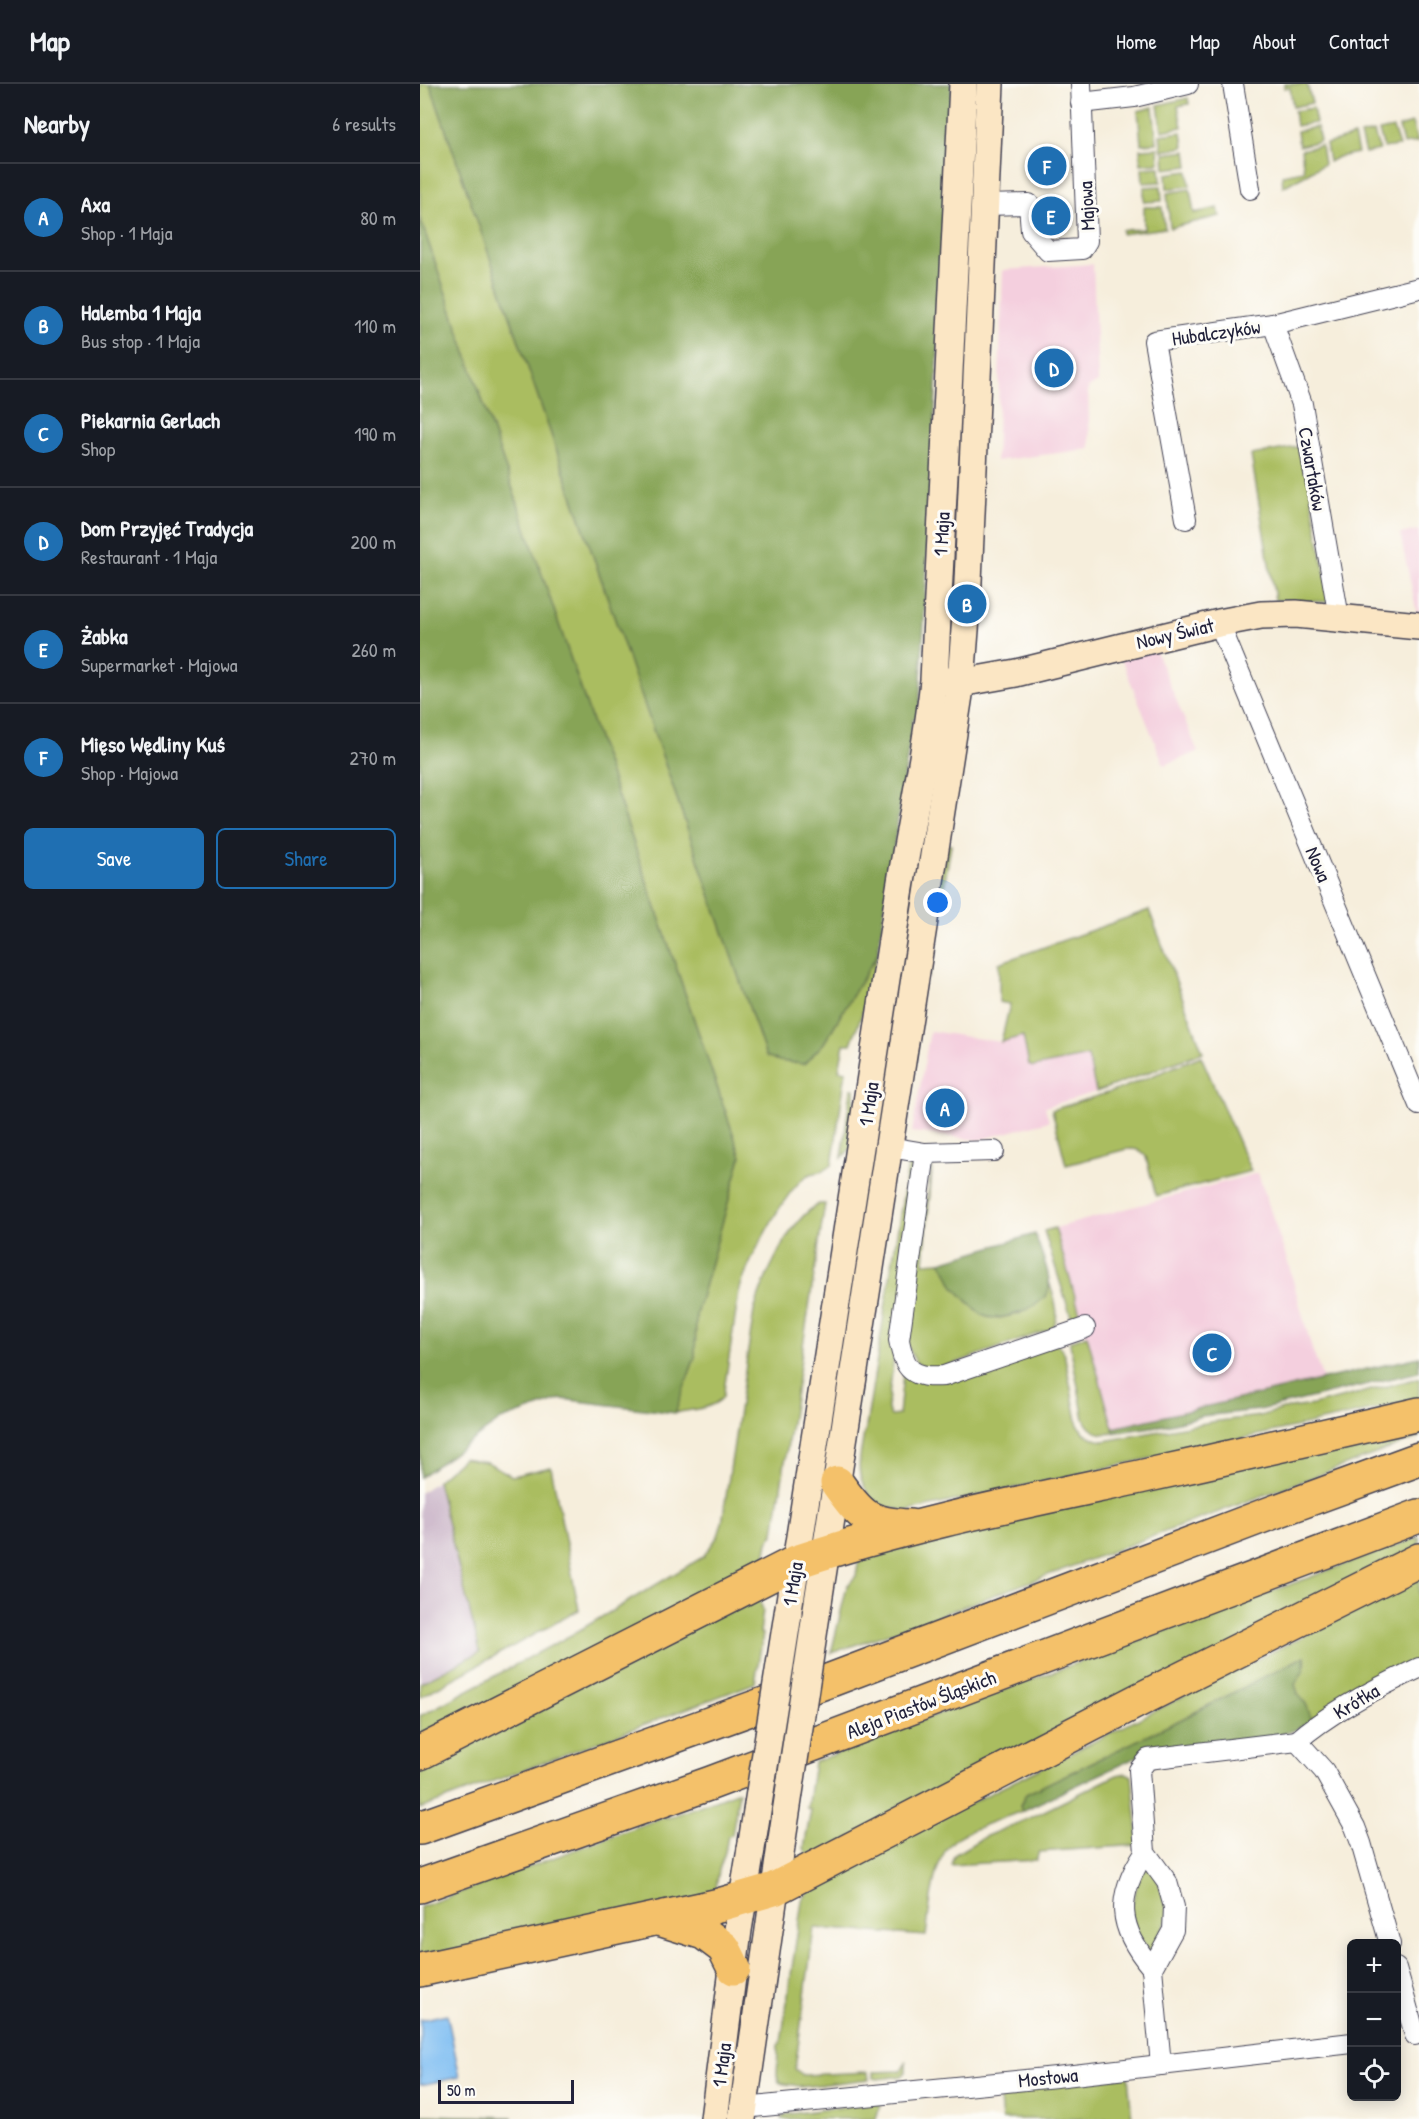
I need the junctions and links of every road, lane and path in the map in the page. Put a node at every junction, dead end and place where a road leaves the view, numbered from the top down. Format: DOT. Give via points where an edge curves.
graph roads {
  1 [pos="963,84"];
  2 [pos="990,84"];
  3 [pos="1188,84"];
  4 [pos="1233,84"];
  5 [pos="1081,93"];
  6 [pos="1250,189"];
  7 [pos="985,205"];
  8 [pos="1419,288"];
  9 [pos="1273,324"];
  10 [pos="1186,519"];
  11 [pos="1339,618"];
  12 [pos="1219,623"];
  13 [pos="1419,626"];
  14 [pos="934,680"];
  15 [pos="962,682"];
  16 [pos="1419,1105"];
  17 [pos="889,1147"];
  18 [pos="994,1151"];
  19 [pos="925,1153"];
  20 [pos="1084,1328"];
  21 [pos="1419,1414"];
  22 [pos="1419,1459"];
  23 [pos="837,1483"];
  24 [pos="1419,1516"];
  25 [pos="921,1527"];
  26 [pos="827,1552"];
  27 [pos="1419,1560"];
  28 [pos="796,1563"];
  29 [pos="1419,1668"];
  30 [pos="1297,1741"];
  31 [pos="420,1753"];
  32 [pos="420,1828"];
  33 [pos="1145,1852"];
  34 [pos="420,1886"];
  35 [pos="774,1889"];
  36 [pos="743,1899"];
  37 [pos="657,1919"];
  38 [pos="1389,1939"];
  39 [pos="734,1968"];
  40 [pos="1152,1968"];
  41 [pos="420,1970"];
  42 [pos="1401,1992"];
  43 [pos="1410,2035"];
  44 [pos="1347,2044"];
  45 [pos="1161,2065"];
  46 [pos="743,2114"];
  47 [pos="714,2119"];
  1 -- 14 [label="main road, 1 Maja"];
  2 -- 7 [label="main road, 1 Maja"];
  3 -- 5 [label="street, Majowa" via="1134,97"];
  4 -- 6 [label="street"];
  5 -- 7 [label="street, Majowa" via="1087,241 1082,249 1048,251 1030,231 1029,204"];
  7 -- 15 [label="main road, 1 Maja"];
  8 -- 9 [label="street, Hubalczyków"];
  9 -- 10 [label="street, Hubalczyków" via="1154,341"];
  9 -- 11 [label="street, Czwartaków" via="1302,404"];
  11 -- 12 [label="main road, Nowy Świat" via="1261,615"];
  11 -- 13 [label="main road, Nowy Świat"];
  12 -- 15 [label="main road, Nowy Świat" via="1016,673"];
  12 -- 16 [label="street, Nowa"];
  14 -- 15 [label="main road, Nowy Świat"];
  14 -- 28 [label="main road, 1 Maja"];
  15 -- 17 [label="main road, 1 Maja"];
  17 -- 19 [label="street"];
  17 -- 23 [label="main road, 1 Maja"];
  18 -- 19 [label="street"];
  19 -- 20 [label="street" via="899,1340 906,1366 924,1377 944,1376"];
  21 -- 25 [label="highway"];
  22 -- 32 [label="highway" via="766,1704"];
  23 -- 25 [label="highway" via="863,1515 883,1525"];
  23 -- 26 [label="main road, 1 Maja"];
  24 -- 34 [label="highway, Aleja Piastów Śląskich" via="733,1774"];
  25 -- 26 [label="highway"];
  26 -- 28 [label="highway"];
  26 -- 35 [label="main road, 1 Maja, bridge"];
  27 -- 35 [label="highway"];
  28 -- 31 [label="highway"];
  28 -- 36 [label="main road, 1 Maja, bridge"];
  29 -- 30 [label="street, Krótka" via="1311,1728"];
  30 -- 33 [label="street" via="1148,1759 1139,1770"];
  30 -- 38 [label="street" via="1323,1772 1354,1827"];
  33 -- 40 [label="street" via="1129,1880 1124,1905 1133,1944"];
  33 -- 40 [label="street" via="1167,1882 1174,1918 1173,1930"];
  35 -- 36 [label="highway"];
  35 -- 46 [label="main road, 1 Maja"];
  36 -- 37 [label="highway"];
  36 -- 39 [label="main road, 1 Maja"];
  37 -- 39 [label="highway" via="704,1933 724,1948"];
  37 -- 41 [label="highway"];
  39 -- 47 [label="main road, 1 Maja"];
  40 -- 45 [label="street"];
  42 -- 43 [label="street"];
  44 -- 45 [label="street, Mostowa"];
  45 -- 46 [label="street, Mostowa"];
}
